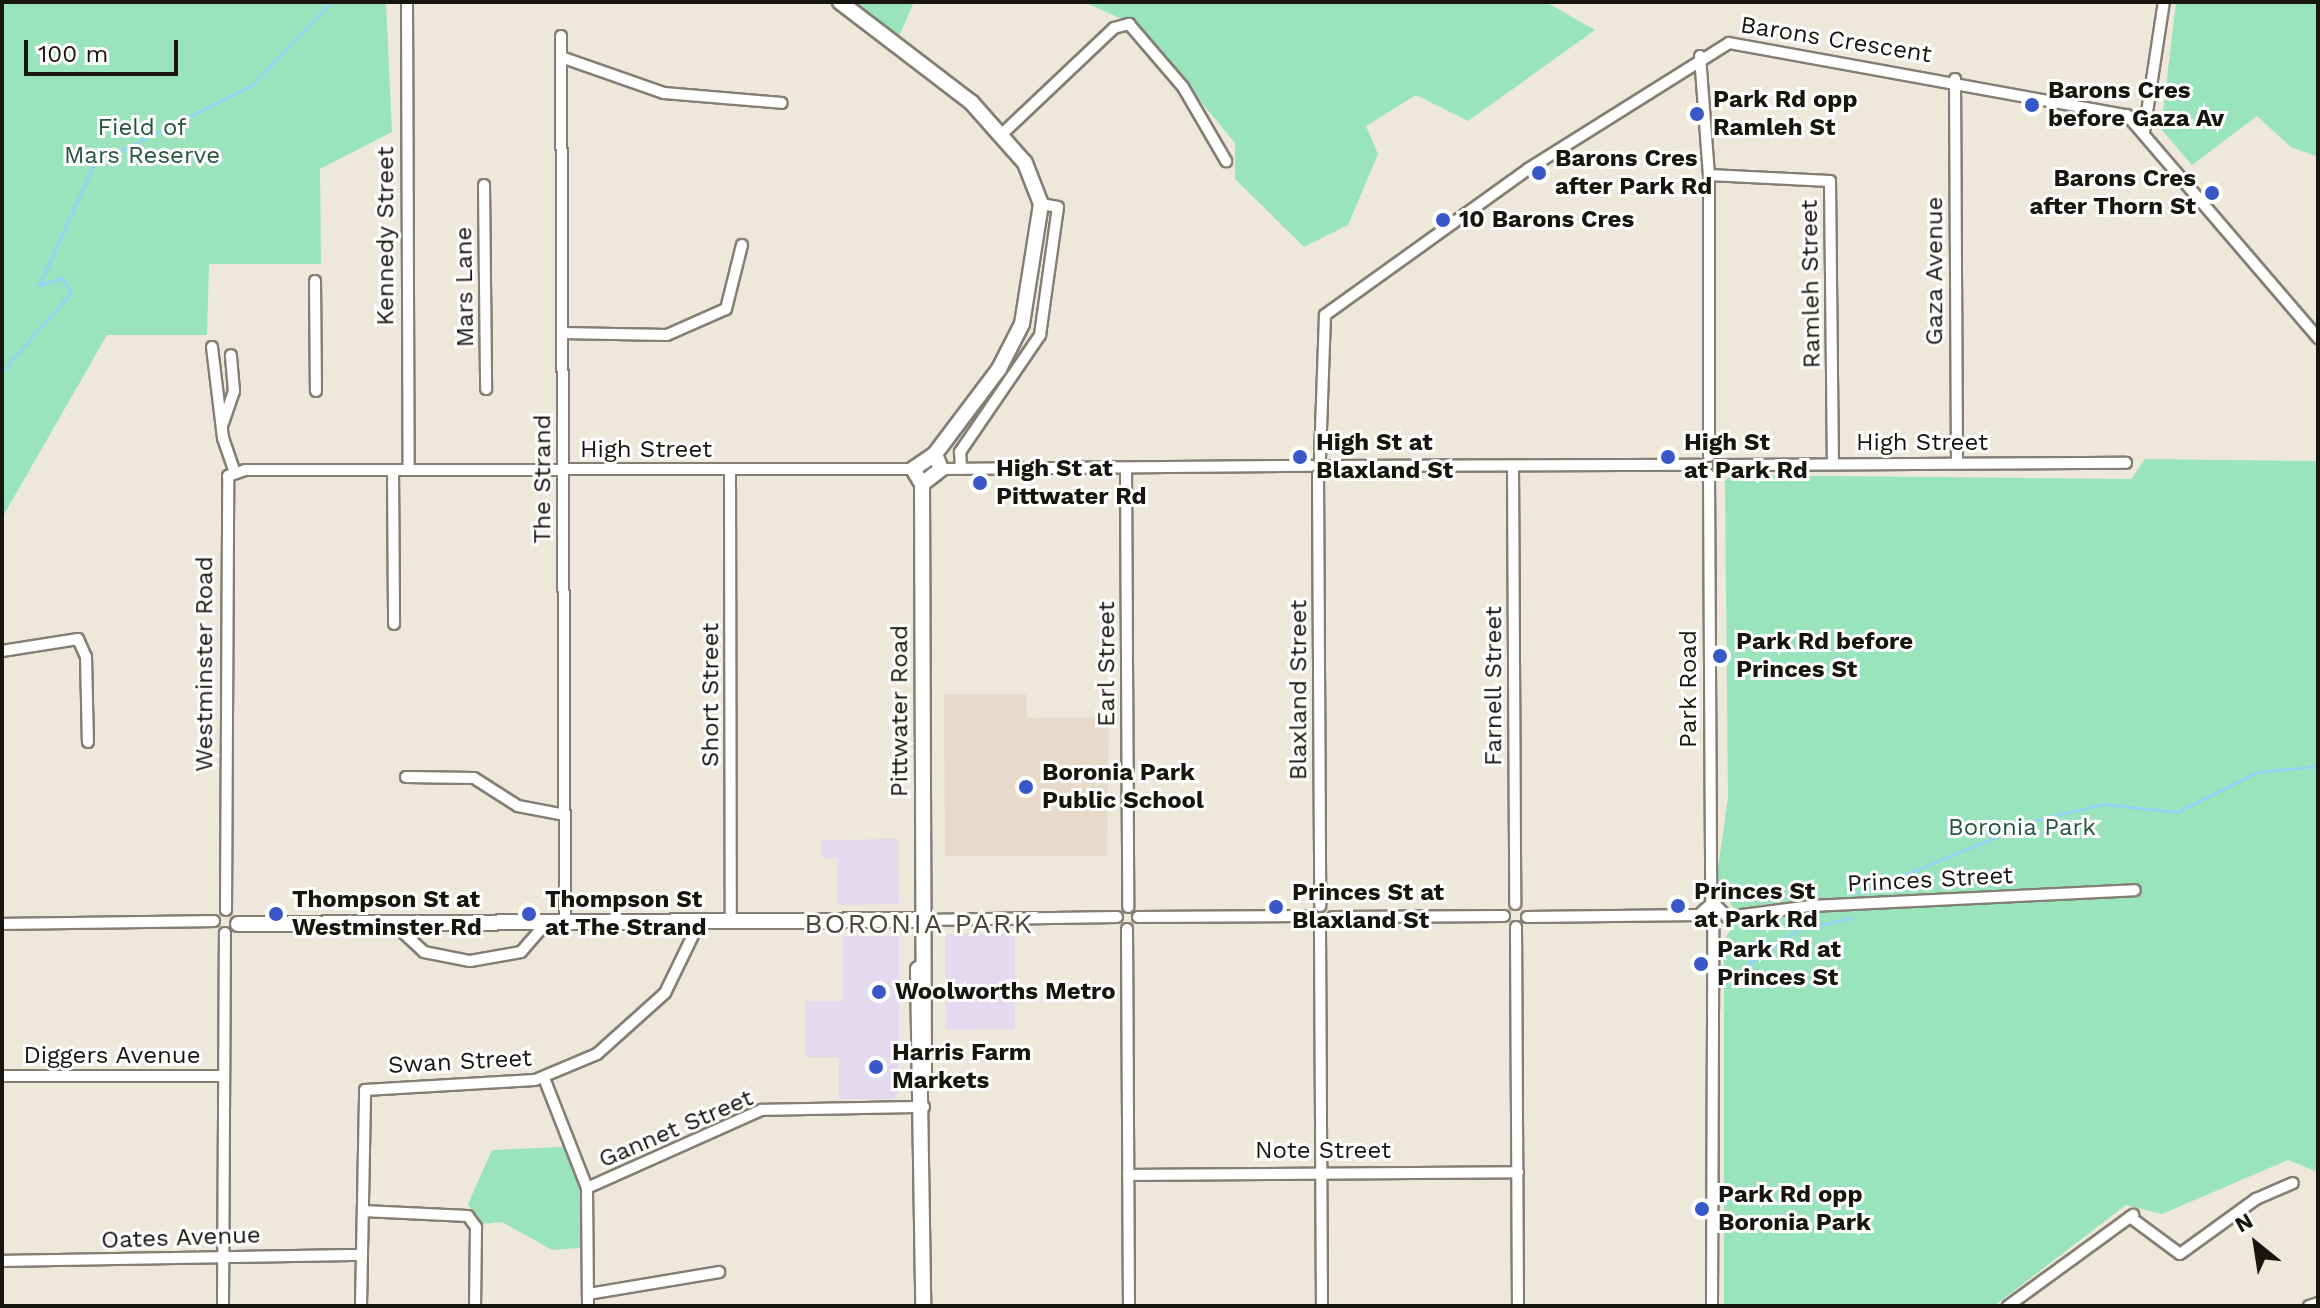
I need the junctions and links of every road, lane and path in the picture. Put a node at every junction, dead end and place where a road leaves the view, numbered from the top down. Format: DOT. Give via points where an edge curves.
graph roads {
  1 [pos="407,2"];
  2 [pos="840,2"];
  3 [pos="2164,2"];
  4 [pos="561,36"];
  5 [pos="1700,56"];
  6 [pos="561,57"];
  7 [pos="1955,79"];
  8 [pos="782,103"];
  9 [pos="2144,132"];
  10 [pos="1002,134"];
  11 [pos="1226,161"];
  12 [pos="1709,175"];
  13 [pos="484,185"];
  14 [pos="1041,204"];
  15 [pos="742,245"];
  16 [pos="315,281"];
  17 [pos="1325,315"];
  18 [pos="562,333"];
  19 [pos="2318,338"];
  20 [pos="212,347"];
  21 [pos="231,355"];
  22 [pos="486,389"];
  23 [pos="316,391"];
  24 [pos="221,425"];
  25 [pos="935,454"];
  26 [pos="1709,456"];
  27 [pos="1833,463"];
  28 [pos="1957,463"];
  29 [pos="2126,463"];
  30 [pos="1699,465"];
  31 [pos="1719,465"];
  32 [pos="1319,466"];
  33 [pos="1513,467"];
  34 [pos="1126,468"];
  35 [pos="730,469"];
  36 [pos="913,469"];
  37 [pos="941,469"];
  38 [pos="961,469"];
  39 [pos="393,470"];
  40 [pos="409,470"];
  41 [pos="563,470"];
  42 [pos="235,472"];
  43 [pos="1709,475"];
  44 [pos="922,484"];
  45 [pos="394,624"];
  46 [pos="2,651"];
  47 [pos="88,742"];
  48 [pos="406,777"];
  49 [pos="565,815"];
  50 [pos="2135,890"];
  51 [pos="1711,902"];
  52 [pos="1515,904"];
  53 [pos="1320,906"];
  54 [pos="1128,907"];
  55 [pos="226,910"];
  56 [pos="1699,915"];
  57 [pos="1309,916"];
  58 [pos="1504,916"];
  59 [pos="1117,917"];
  60 [pos="1138,917"];
  61 [pos="1333,917"];
  62 [pos="1527,917"];
  63 [pos="1727,917"];
  64 [pos="923,920"];
  65 [pos="214,921"];
  66 [pos="700,921"];
  67 [pos="731,921"];
  68 [pos="547,922"];
  69 [pos="565,922"];
  70 [pos="393,923"];
  71 [pos="2,924"];
  72 [pos="238,924"];
  73 [pos="1516,927"];
  74 [pos="1127,929"];
  75 [pos="1320,929"];
  76 [pos="1713,930"];
  77 [pos="225,933"];
  78 [pos="2,1076"];
  79 [pos="223,1076"];
  80 [pos="544,1078"];
  81 [pos="924,1107"];
  82 [pos="1320,1170"];
  83 [pos="1518,1172"];
  84 [pos="1128,1175"];
  85 [pos="2293,1183"];
  86 [pos="587,1188"];
  87 [pos="363,1211"];
  88 [pos="362,1255"];
  89 [pos="223,1260"];
  90 [pos="2,1261"];
  91 [pos="719,1272"];
  92 [pos="588,1300"];
  93 [pos="2318,1303"];
  94 [pos="223,1306"];
  95 [pos="361,1306"];
  96 [pos="475,1306"];
  97 [pos="923,1306"];
  98 [pos="1129,1306"];
  99 [pos="1322,1306"];
  100 [pos="1518,1306"];
  101 [pos="1712,1306"];
  102 [pos="2008,1306"];
  103 [pos="2309,1306"];
  1 -- 40 [label="street, Kennedy Street"];
  2 -- 10 [label="main road"];
  3 -- 9 [label="street"];
  4 -- 6 [label="street, The Strand"];
  5 -- 7 [label="street, Barons Crescent" via="1736,43"];
  5 -- 12 [label="street"];
  5 -- 17 [label="street, Barons Crescent" via="1368,278"];
  6 -- 8 [label="street" via="664,93"];
  6 -- 18 [label="street, The Strand"];
  7 -- 9 [label="street, Barons Crescent" via="2115,110"];
  7 -- 28 [label="street, Gaza Avenue"];
  9 -- 19 [label="street, Barons Crescent"];
  10 -- 11 [label="street" via="1114,28 1129,24 1183,87"];
  10 -- 14 [label="main road" via="1025,163"];
  12 -- 26 [label="street"];
  12 -- 27 [label="street, Ramleh Street" via="1830,181"];
  13 -- 22 [label="street, Mars Lane"];
  14 -- 25 [label="main road" via="1041,242 1022,324 994,377"];
  14 -- 38 [label="street" via="1058,207 1040,335 960,452"];
  15 -- 18 [label="street" via="726,309 667,335"];
  16 -- 23 [label="street"];
  17 -- 32 [label="street, Blaxland Street"];
  18 -- 41 [label="street, The Strand"];
  20 -- 24 [label="street"];
  21 -- 24 [label="street" via="234,391"];
  24 -- 42 [label="street"];
  25 -- 36 [label="main road"];
  25 -- 37 [label="main road"];
  26 -- 30 [label="street"];
  26 -- 31 [label="street"];
  27 -- 28 [label="street, High Street"];
  27 -- 31 [label="street, High Street"];
  28 -- 29 [label="street, High Street"];
  30 -- 33 [label="street"];
  30 -- 43 [label="street"];
  31 -- 43 [label="street"];
  32 -- 33 [label="street"];
  32 -- 34 [label="street"];
  32 -- 53 [label="street, Blaxland Street"];
  33 -- 52 [label="street, Farnell Street"];
  34 -- 38 [label="street"];
  34 -- 54 [label="street, Earl Street"];
  35 -- 36 [label="street, High Street"];
  35 -- 41 [label="street, High Street"];
  35 -- 67 [label="street, Short Street"];
  36 -- 44 [label="main road"];
  37 -- 38 [label="street"];
  37 -- 44 [label="main road"];
  39 -- 40 [label="street, High Street"];
  39 -- 42 [label="street, High Street"];
  39 -- 45 [label="street"];
  40 -- 41 [label="street, High Street"];
  41 -- 49 [label="street, The Strand"];
  42 -- 55 [label="street, Westminster Road" via="225,486"];
  43 -- 51 [label="street, Park Road"];
  44 -- 64 [label="main road, Pittwater Road"];
  46 -- 47 [label="street" via="78,639 86,657"];
  48 -- 49 [label="street" via="474,778 518,806"];
  49 -- 69 [label="street, The Strand"];
  50 -- 63 [label="street, Princes Street" via="1811,906"];
  51 -- 56 [label="street"];
  51 -- 63 [label="street"];
  52 -- 58 [label="street"];
  52 -- 62 [label="street"];
  53 -- 57 [label="street"];
  53 -- 61 [label="street"];
  54 -- 59 [label="street"];
  54 -- 60 [label="street"];
  55 -- 65 [label="street"];
  55 -- 72 [label="street"];
  56 -- 62 [label="street"];
  56 -- 76 [label="street"];
  57 -- 60 [label="street"];
  57 -- 75 [label="street"];
  58 -- 61 [label="street"];
  58 -- 73 [label="street"];
  59 -- 64 [label="street"];
  59 -- 74 [label="street"];
  60 -- 74 [label="street"];
  61 -- 75 [label="street"];
  62 -- 73 [label="street"];
  63 -- 76 [label="street"];
  64 -- 67 [label="main road"];
  64 -- 81 [label="main road, Pittwater Road"];
  65 -- 71 [label="street"];
  65 -- 77 [label="street"];
  66 -- 67 [label="main road"];
  66 -- 69 [label="main road"];
  66 -- 80 [label="street, Swan Street" via="686,963 656,1004 610,1045"];
  68 -- 69 [label="main road"];
  68 -- 70 [label="main road"];
  68 -- 70 [label="street" via="521,952 470,961 424,952"];
  70 -- 72 [label="main road"];
  72 -- 77 [label="street"];
  73 -- 83 [label="street"];
  74 -- 84 [label="street"];
  75 -- 82 [label="street"];
  76 -- 101 [label="street"];
  77 -- 79 [label="street"];
  78 -- 79 [label="street, Diggers Avenue"];
  79 -- 89 [label="street"];
  80 -- 86 [label="street"];
  80 -- 87 [label="street, Swan Street" via="365,1090"];
  81 -- 86 [label="street, Gannet Street" via="761,1110"];
  81 -- 97 [label="main road, Pittwater Road"];
  82 -- 83 [label="street, Note Street"];
  82 -- 84 [label="street, Note Street"];
  82 -- 99 [label="street"];
  83 -- 100 [label="street"];
  84 -- 98 [label="street"];
  85 -- 102 [label="street" via="2256,1199 2180,1254 2132,1215"];
  86 -- 92 [label="street"];
  87 -- 88 [label="street, Swan Street"];
  87 -- 96 [label="street" via="468,1216 476,1227"];
  88 -- 89 [label="street, Oates Avenue"];
  88 -- 95 [label="street, Swan Street"];
  89 -- 90 [label="street, Oates Avenue"];
  89 -- 94 [label="street"];
  91 -- 92 [label="street"];
  93 -- 103 [label="street"];
}
